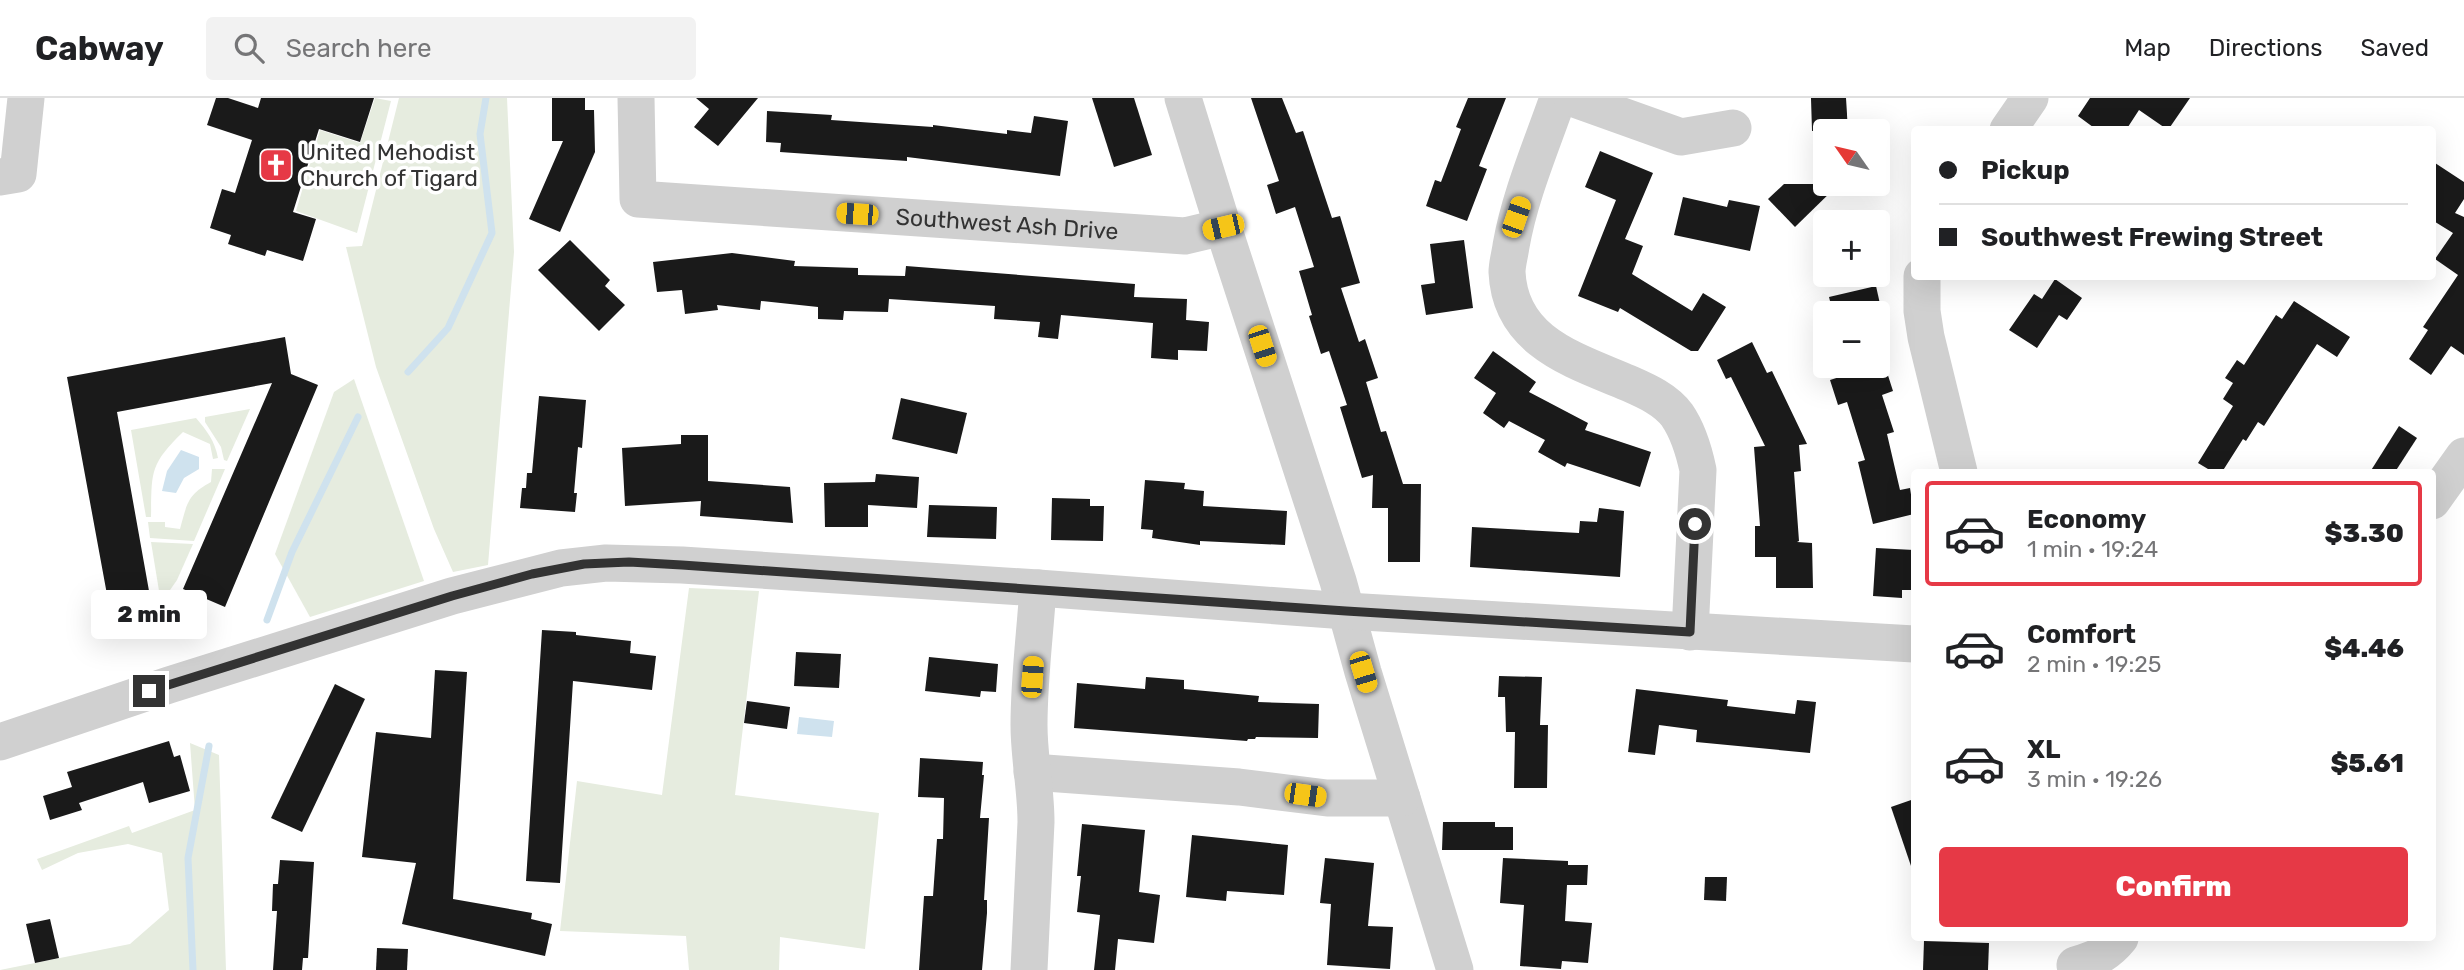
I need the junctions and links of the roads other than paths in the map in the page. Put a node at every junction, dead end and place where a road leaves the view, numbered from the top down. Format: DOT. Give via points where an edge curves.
graph roads {
  1 [pos="26,98"];
  2 [pos="636,98"];
  3 [pos="1184,98"];
  4 [pos="1558,98"];
  5 [pos="1572,98"];
  6 [pos="2030,98"];
  7 [pos="2011,126"];
  8 [pos="1734,128"];
  9 [pos="0,177"];
  10 [pos="1223,227"];
  11 [pos="1922,280"];
  12 [pos="2464,456"];
  13 [pos="1958,469"];
  14 [pos="2436,495"];
  15 [pos="1038,589"];
  16 [pos="1346,611"];
  17 [pos="1690,632"];
  18 [pos="1911,644"];
  19 [pos="0,742"];
  20 [pos="1032,772"];
  21 [pos="1402,798"];
  22 [pos="2117,941"];
  23 [pos="2073,958"];
  24 [pos="1029,970"];
  25 [pos="1455,970"];
  1 -- 9 [label="street" via="18,174"];
  2 -- 10 [label="street, Southwest Ash Drive" via="638,199 1185,236"];
  3 -- 10 [label="street"];
  4 -- 17 [label="street" via="1516,217 1507,270 1511,297 1533,335 1581,363 1648,392 1677,415 1698,470"];
  5 -- 8 [label="street" via="1681,137"];
  6 -- 7 [label="street"];
  10 -- 16 [label="street"];
  11 -- 13 [label="street" via="1926,337"];
  12 -- 14 [label="street"];
  15 -- 16 [label="street"];
  15 -- 19 [label="street" via="655,564 584,564 452,596"];
  15 -- 20 [label="street" via="1029,722"];
  16 -- 17 [label="street"];
  16 -- 21 [label="street"];
  17 -- 18 [label="street"];
  20 -- 21 [label="street" via="1327,798"];
  20 -- 24 [label="street" via="1036,822"];
  21 -- 25 [label="street"];
  22 -- 23 [label="street" via="2098,959"];
}
